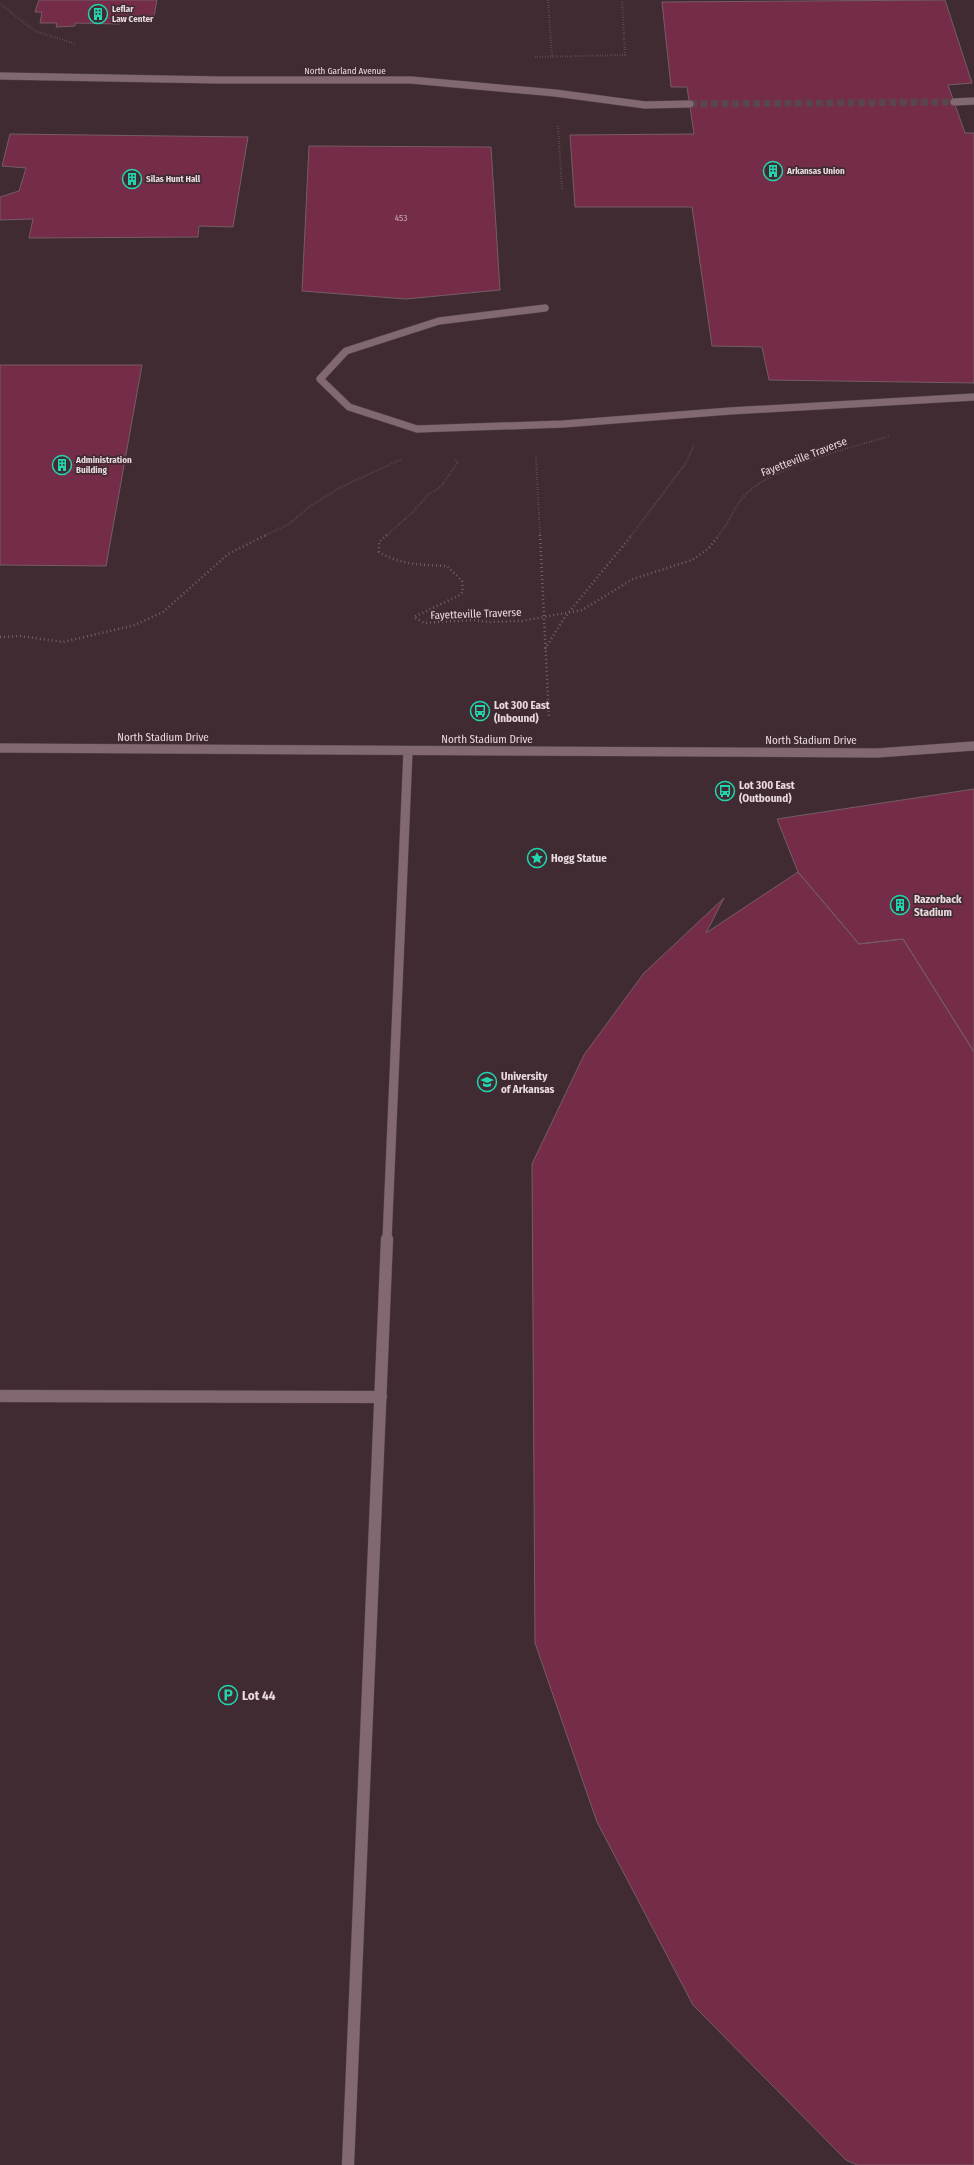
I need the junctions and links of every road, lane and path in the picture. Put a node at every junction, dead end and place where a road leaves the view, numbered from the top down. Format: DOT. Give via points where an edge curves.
graph roads {
  1 [pos="0,76"];
  2 [pos="974,101"];
  3 [pos="954,102"];
  4 [pos="690,104"];
  5 [pos="545,308"];
  6 [pos="974,397"];
  7 [pos="706,413"];
  8 [pos="535,425"];
  9 [pos="897,434"];
  10 [pos="408,456"];
  11 [pos="452,458"];
  12 [pos="568,613"];
  13 [pos="543,618"];
  14 [pos="0,637"];
  15 [pos="544,649"];
  16 [pos="549,718"];
  17 [pos="974,746"];
  18 [pos="0,748"];
  19 [pos="408,751"];
  20 [pos="0,1396"];
  21 [pos="381,1397"];
  22 [pos="348,2165"];
  1 -- 4 [label="street, North Garland Avenue" via="410,80 555,93 645,105"];
  2 -- 3 [label="street"];
  5 -- 8 [label="street" via="439,322 353,348 346,351 320,379 349,407 417,428"];
  6 -- 7 [label="street"];
  7 -- 8 [label="street"];
  7 -- 12 [label="path" via="686,463 615,557"];
  8 -- 13 [label="path"];
  9 -- 12 [label="path, Fayetteville Traverse" via="821,457 764,480 745,495 721,533 692,560 633,579 582,610"];
  10 -- 14 [label="path" via="343,486 309,507 289,524 228,554 163,612 135,625 63,642 20,636"];
  11 -- 13 [label="path, Fayetteville Traverse" via="458,462 442,487 429,494 379,542 379,552 387,557 401,563 447,566 462,581 464,592 454,600 425,610 414,618 424,623 472,620 522,621"];
  12 -- 13 [label="path, Fayetteville Traverse"];
  12 -- 15 [label="path"];
  13 -- 15 [label="path"];
  15 -- 16 [label="path"];
  17 -- 19 [label="street, North Stadium Drive" via="877,753"];
  18 -- 19 [label="street, North Stadium Drive"];
  19 -- 21 [label="street"];
  20 -- 21 [label="street"];
  21 -- 22 [label="street"];
}
